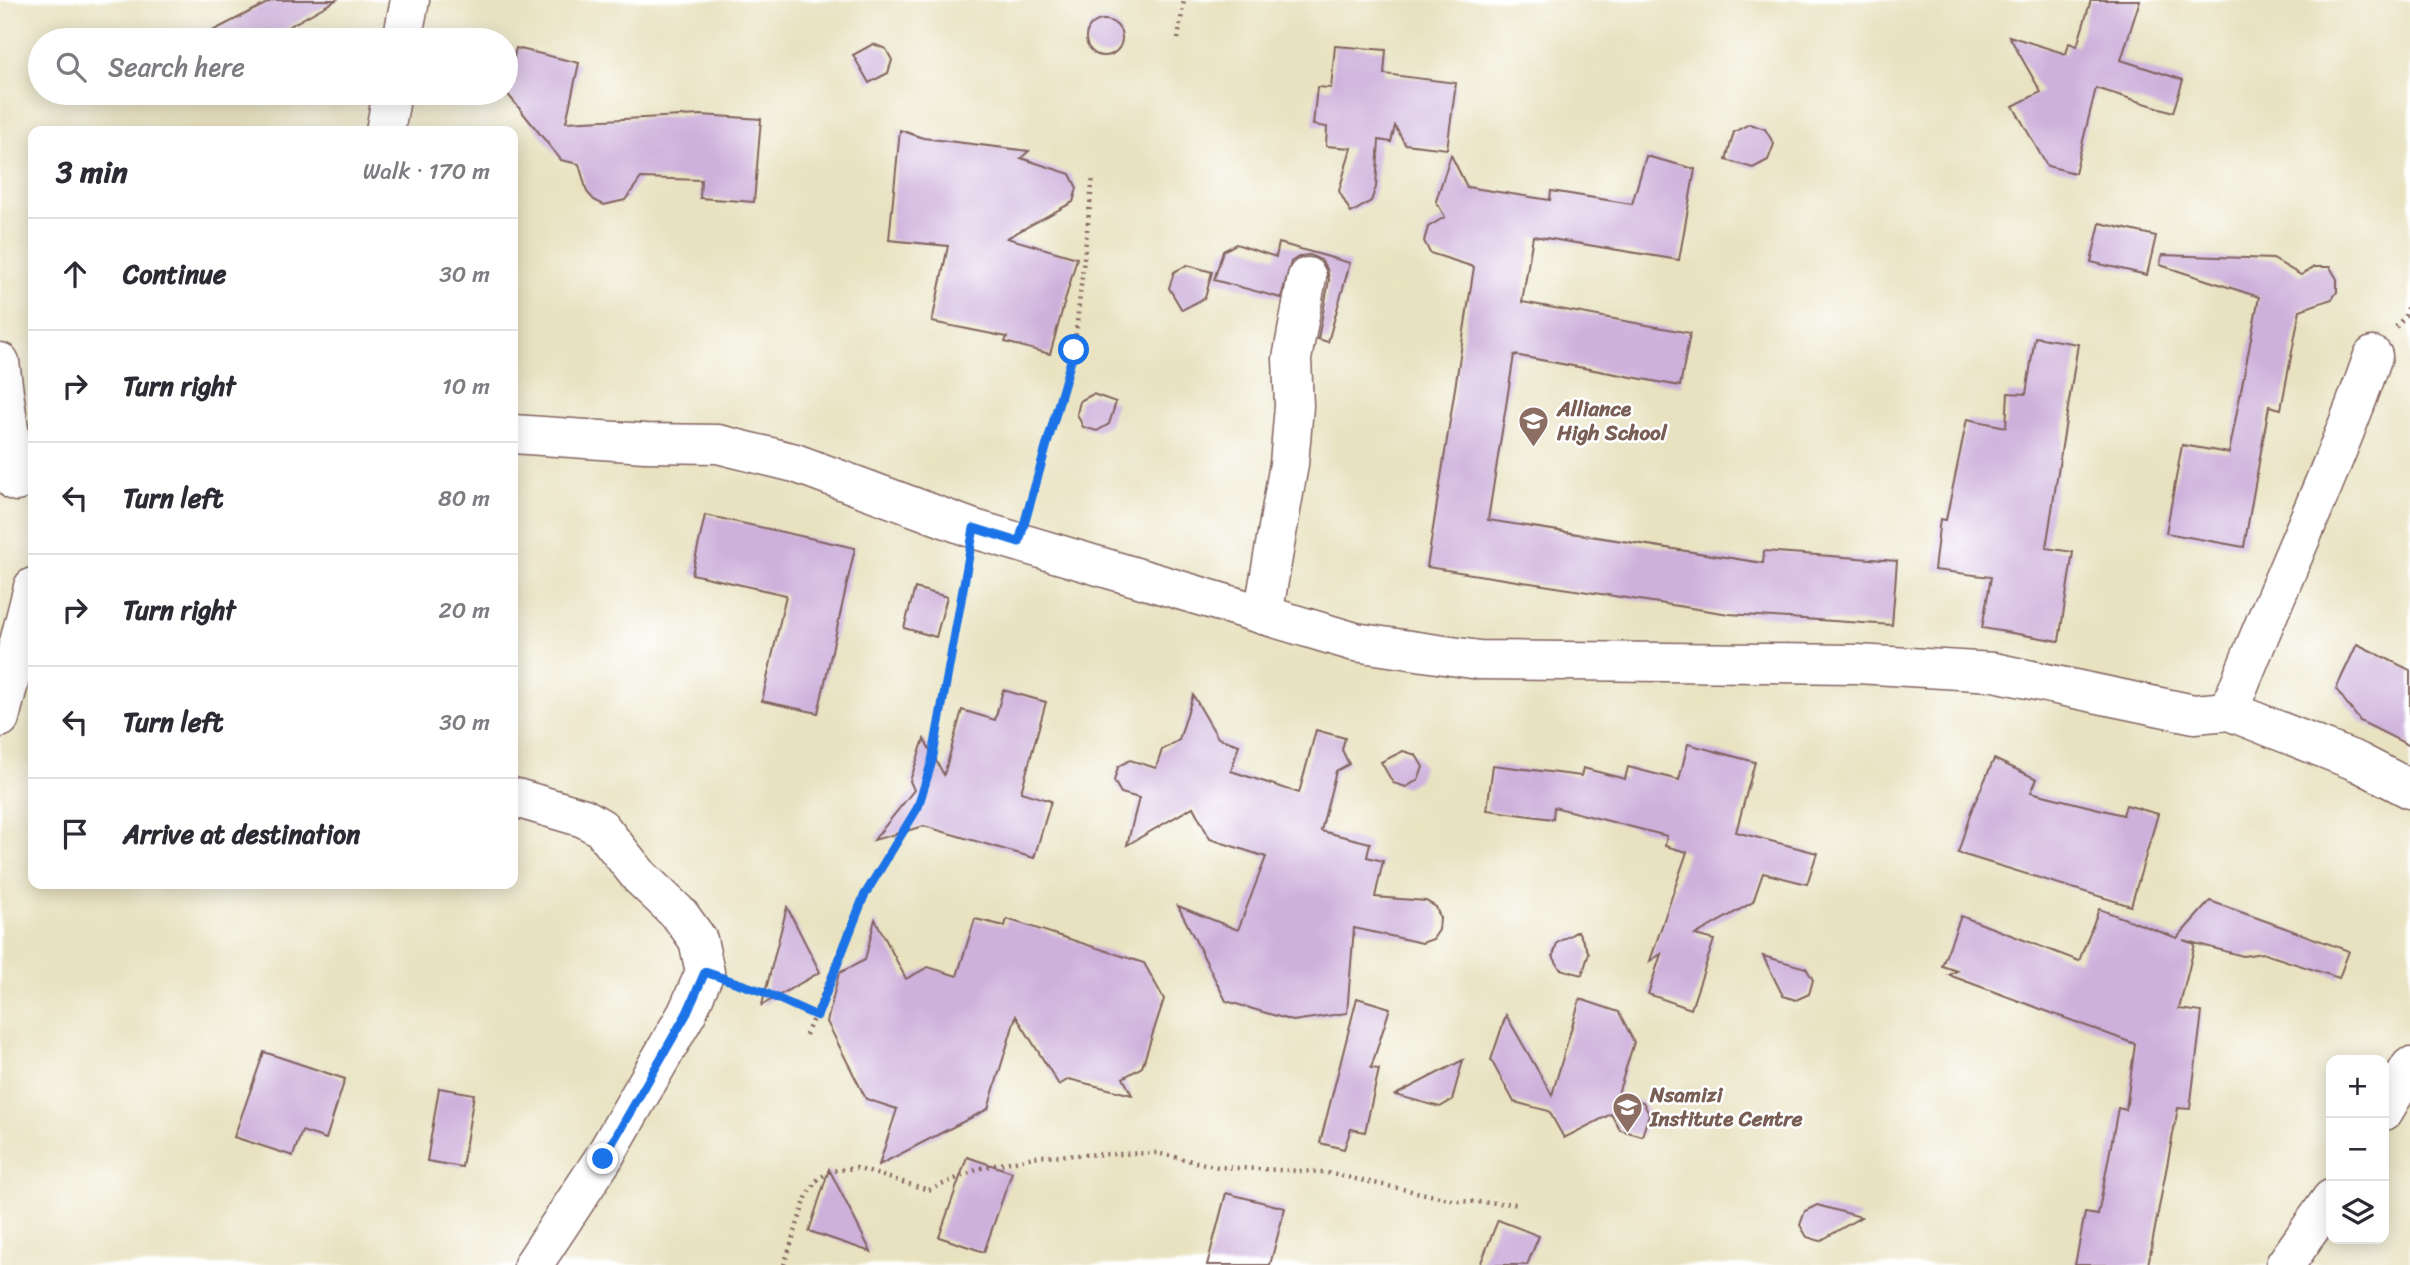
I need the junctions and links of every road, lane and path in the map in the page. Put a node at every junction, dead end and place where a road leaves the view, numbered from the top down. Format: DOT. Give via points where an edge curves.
graph roads {
  1 [pos="410,0"];
  2 [pos="1184,0"];
  3 [pos="404,28"];
  4 [pos="1178,39"];
  5 [pos="390,105"];
  6 [pos="386,126"];
  7 [pos="1094,176"];
  8 [pos="1307,277"];
  9 [pos="2373,356"];
  10 [pos="0,362"];
  11 [pos="518,434"];
  12 [pos="17,482"];
  13 [pos="974,528"];
  14 [pos="1019,542"];
  15 [pos="28,607"];
  16 [pos="1263,615"];
  17 [pos="2229,712"];
  18 [pos="0,718"];
  19 [pos="2410,789"];
  20 [pos="518,798"];
  21 [pos="705,972"];
  22 [pos="817,1016"];
  23 [pos="806,1035"];
  24 [pos="2410,1067"];
  25 [pos="2389,1103"];
  26 [pos="1517,1204"];
  27 [pos="2326,1206"];
  28 [pos="533,1265"];
  29 [pos="784,1265"];
  30 [pos="2285,1265"];
  1 -- 3 [label="street"];
  2 -- 4 [label="path"];
  5 -- 6 [label="street"];
  7 -- 14 [label="path" via="1074,350"];
  8 -- 16 [label="street" via="1292,359 1289,464"];
  9 -- 17 [label="street" via="2342,446 2270,606"];
  10 -- 12 [label="street"];
  11 -- 13 [label="street" via="718,444 795,463"];
  13 -- 14 [label="street"];
  13 -- 22 [label="path" via="932,761 918,807 864,896"];
  14 -- 16 [label="street"];
  15 -- 18 [label="street"];
  16 -- 17 [label="street" via="1355,642 1479,660 1857,664 1994,672 2194,714"];
  17 -- 19 [label="street" via="2346,757"];
  20 -- 21 [label="street" via="584,818 601,828 640,877 680,915 704,956"];
  21 -- 22 [label="path"];
  21 -- 28 [label="street" via="687,1013 603,1159"];
  22 -- 23 [label="path"];
  24 -- 25 [label="street"];
  26 -- 29 [label="path" via="1458,1201 1323,1172 1218,1167 1157,1153 1038,1156 981,1168 929,1190 856,1168 830,1171 816,1181"];
  27 -- 30 [label="street"];
}
